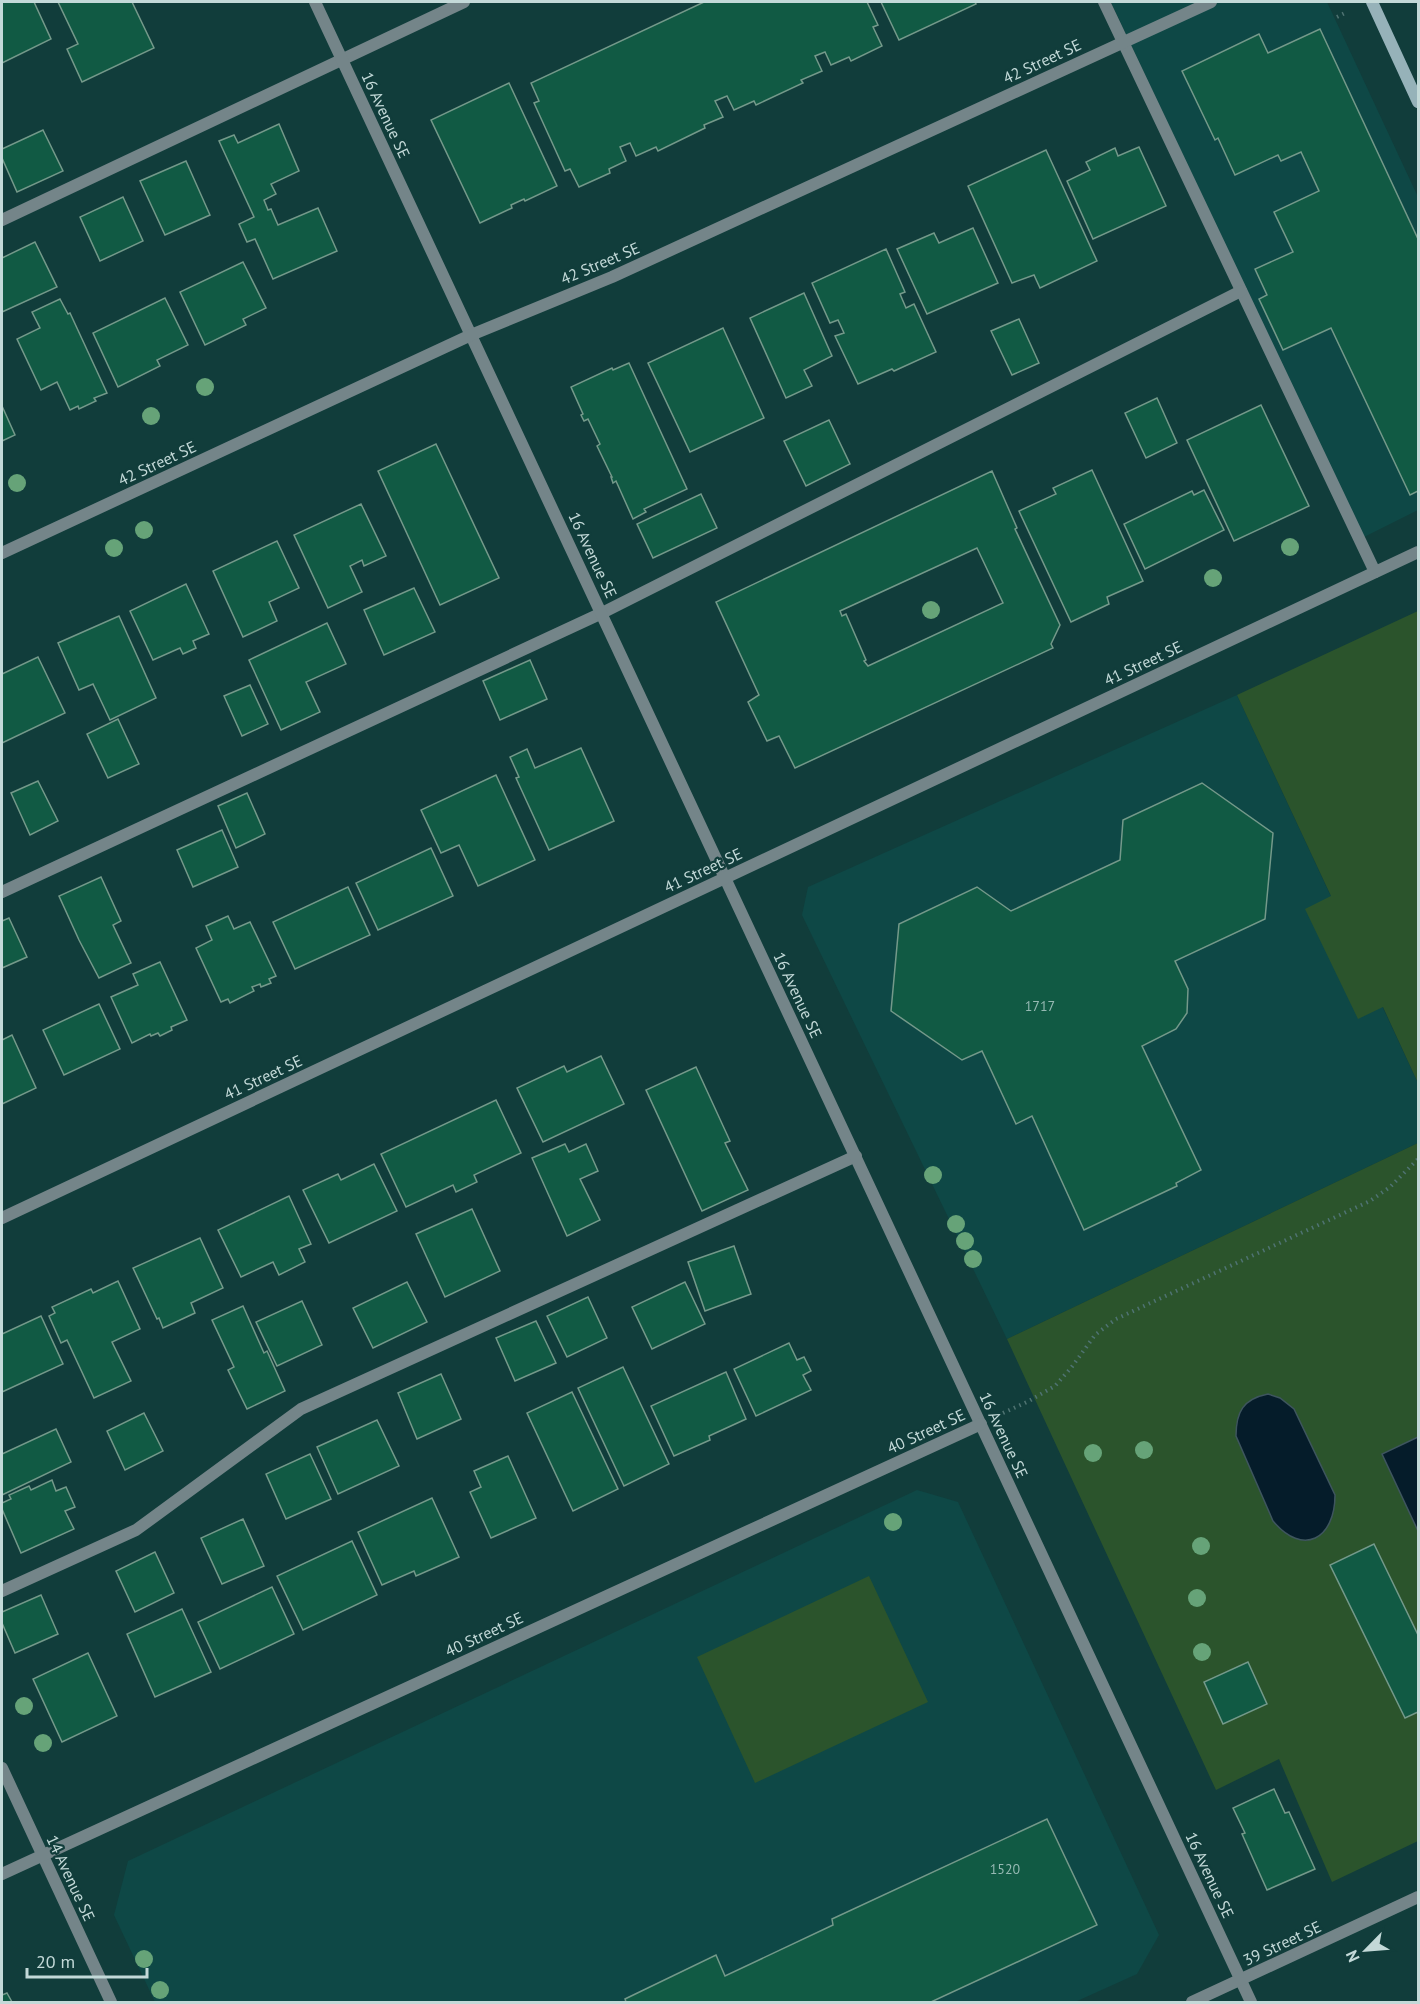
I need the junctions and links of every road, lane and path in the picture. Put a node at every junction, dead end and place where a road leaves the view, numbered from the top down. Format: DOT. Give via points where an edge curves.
graph roads {
  1 [pos="315,2"];
  2 [pos="464,2"];
  3 [pos="1104,2"];
  4 [pos="1211,2"];
  5 [pos="1372,2"];
  6 [pos="1351,10"];
  7 [pos="1337,17"];
  8 [pos="1124,42"];
  9 [pos="342,59"];
  10 [pos="1419,102"];
  11 [pos="2,220"];
  12 [pos="1241,291"];
  13 [pos="471,335"];
  14 [pos="1419,552"];
  15 [pos="2,553"];
  16 [pos="1375,572"];
  17 [pos="602,613"];
  18 [pos="725,878"];
  19 [pos="2,892"];
  20 [pos="856,1156"];
  21 [pos="1419,1159"];
  22 [pos="2,1218"];
  23 [pos="981,1424"];
  24 [pos="2,1591"];
  25 [pos="2,1768"];
  26 [pos="42,1855"];
  27 [pos="2,1874"];
  28 [pos="1419,1897"];
  29 [pos="1241,1980"];
  30 [pos="111,2002"];
  31 [pos="1192,2002"];
  32 [pos="1251,2002"];
  1 -- 9 [label="street, 16 Avenue SE"];
  2 -- 9 [label="street"];
  3 -- 8 [label="street"];
  4 -- 8 [label="street, 42 Street SE"];
  5 -- 10 [label="main road"];
  6 -- 7 [label="path"];
  8 -- 12 [label="street"];
  8 -- 13 [label="street, 42 Street SE" via="612,277"];
  9 -- 11 [label="street"];
  9 -- 13 [label="street, 16 Avenue SE"];
  12 -- 16 [label="street"];
  12 -- 17 [label="street"];
  13 -- 15 [label="street, 42 Street SE"];
  13 -- 17 [label="street, 16 Avenue SE"];
  14 -- 16 [label="street, 41 Street SE"];
  16 -- 18 [label="street, 41 Street SE"];
  17 -- 18 [label="street, 16 Avenue SE"];
  17 -- 19 [label="street"];
  18 -- 20 [label="street, 16 Avenue SE"];
  18 -- 22 [label="street, 41 Street SE"];
  20 -- 23 [label="street, 16 Avenue SE"];
  20 -- 24 [label="street" via="301,1410 136,1530"];
  21 -- 23 [label="path" via="1370,1201 1116,1319 1095,1335 1055,1386"];
  23 -- 26 [label="street, 40 Street SE"];
  23 -- 29 [label="street, 16 Avenue SE"];
  25 -- 26 [label="street, 14 Avenue SE"];
  26 -- 27 [label="street, 40 Street SE"];
  26 -- 30 [label="street, 14 Avenue SE"];
  28 -- 29 [label="street, 39 Street SE"];
  29 -- 31 [label="street, 39 Street SE"];
  29 -- 32 [label="street, 16 Avenue SE"];
}
